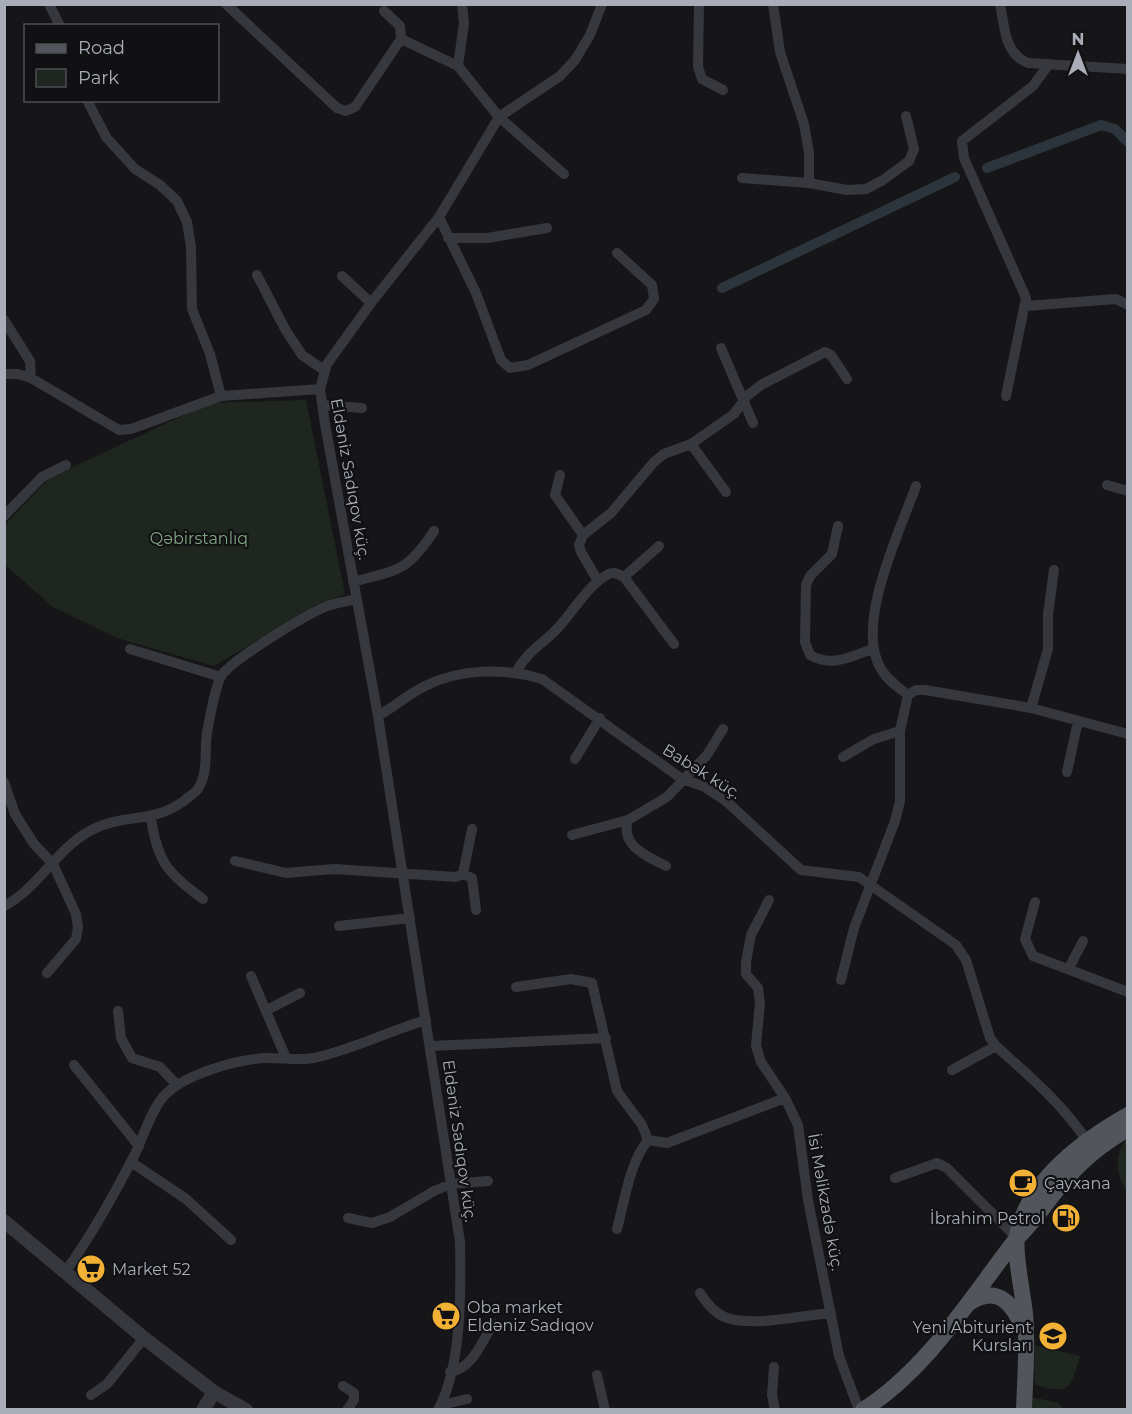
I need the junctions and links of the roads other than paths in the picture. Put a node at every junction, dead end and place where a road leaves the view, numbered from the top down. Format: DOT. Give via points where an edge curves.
graph roads {
  1 [pos="226,4"];
  2 [pos="462,4"];
  3 [pos="602,4"];
  4 [pos="699,4"];
  5 [pos="773,4"];
  6 [pos="1000,4"];
  7 [pos="52,6"];
  8 [pos="384,11"];
  9 [pos="59,24"];
  10 [pos="401,39"];
  11 [pos="1049,64"];
  12 [pos="458,66"];
  13 [pos="1128,69"];
  14 [pos="723,90"];
  15 [pos="88,102"];
  16 [pos="906,116"];
  17 [pos="499,117"];
  18 [pos="564,174"];
  19 [pos="742,178"];
  20 [pos="809,183"];
  21 [pos="439,217"];
  22 [pos="547,228"];
  23 [pos="448,238"];
  24 [pos="617,253"];
  25 [pos="257,275"];
  26 [pos="342,276"];
  27 [pos="371,303"];
  28 [pos="1128,305"];
  29 [pos="1026,306"];
  30 [pos="4,320"];
  31 [pos="721,348"];
  32 [pos="324,369"];
  33 [pos="4,374"];
  34 [pos="31,378"];
  35 [pos="847,379"];
  36 [pos="320,389"];
  37 [pos="221,396"];
  38 [pos="1005,396"];
  39 [pos="744,401"];
  40 [pos="322,405"];
  41 [pos="362,408"];
  42 [pos="753,423"];
  43 [pos="691,444"];
  44 [pos="66,465"];
  45 [pos="560,475"];
  46 [pos="1107,485"];
  47 [pos="916,486"];
  48 [pos="1128,490"];
  49 [pos="726,492"];
  50 [pos="4,516"];
  51 [pos="838,526"];
  52 [pos="434,531"];
  53 [pos="583,535"];
  54 [pos="659,546"];
  55 [pos="1054,570"];
  56 [pos="624,577"];
  57 [pos="353,582"];
  58 [pos="598,582"];
  59 [pos="356,599"];
  60 [pos="674,644"];
  61 [pos="130,649"];
  62 [pos="873,649"];
  63 [pos="516,672"];
  64 [pos="220,677"];
  65 [pos="908,695"];
  66 [pos="1031,708"];
  67 [pos="378,716"];
  68 [pos="600,718"];
  69 [pos="1078,721"];
  70 [pos="723,729"];
  71 [pos="900,732"];
  72 [pos="1128,735"];
  73 [pos="843,757"];
  74 [pos="575,759"];
  75 [pos="1067,772"];
  76 [pos="682,779"];
  77 [pos="4,782"];
  78 [pos="151,818"];
  79 [pos="628,819"];
  80 [pos="472,829"];
  81 [pos="572,835"];
  82 [pos="234,861"];
  83 [pos="53,864"];
  84 [pos="666,866"];
  85 [pos="463,874"];
  86 [pos="403,876"];
  87 [pos="871,885"];
  88 [pos="203,899"];
  89 [pos="769,900"];
  90 [pos="1035,902"];
  91 [pos="4,906"];
  92 [pos="476,910"];
  93 [pos="410,918"];
  94 [pos="339,926"];
  95 [pos="1083,940"];
  96 [pos="1069,968"];
  97 [pos="47,973"];
  98 [pos="251,976"];
  99 [pos="841,980"];
  100 [pos="516,987"];
  101 [pos="1128,992"];
  102 [pos="300,993"];
  103 [pos="267,1010"];
  104 [pos="118,1011"];
  105 [pos="426,1020"];
  106 [pos="606,1038"];
  107 [pos="996,1046"];
  108 [pos="431,1047"];
  109 [pos="286,1058"];
  110 [pos="74,1065"];
  111 [pos="952,1070"];
  112 [pos="177,1085"];
  113 [pos="785,1098"];
  114 [pos="1128,1114"];
  115 [pos="1128,1129"];
  116 [pos="648,1140"];
  117 [pos="1087,1141"];
  118 [pos="139,1146"];
  119 [pos="131,1162"];
  120 [pos="895,1178"];
  121 [pos="488,1181"];
  122 [pos="451,1184"];
  123 [pos="348,1218"];
  124 [pos="4,1221"];
  125 [pos="617,1229"];
  126 [pos="1017,1238"];
  127 [pos="231,1240"];
  128 [pos="66,1272"];
  129 [pos="700,1293"];
  130 [pos="965,1305"];
  131 [pos="831,1313"];
  132 [pos="492,1324"];
  133 [pos="144,1338"];
  134 [pos="1026,1341"];
  135 [pos="774,1366"];
  136 [pos="450,1371"];
  137 [pos="597,1375"];
  138 [pos="343,1386"];
  139 [pos="214,1392"];
  140 [pos="91,1395"];
  141 [pos="467,1399"];
  142 [pos="440,1407"];
  143 [pos="203,1410"];
  144 [pos="246,1410"];
  145 [pos="347,1410"];
  146 [pos="605,1410"];
  147 [pos="775,1410"];
  148 [pos="861,1410"];
  149 [pos="1024,1410"];
  1 -- 10 [label="street" via="337,108 346,111 355,107"];
  2 -- 12 [label="street" via="464,23"];
  3 -- 17 [label="street, Eldəniz Sadıqov küç." via="575,60 560,76"];
  4 -- 14 [label="street" via="698,68 702,79"];
  5 -- 20 [label="street" via="780,52 804,124"];
  6 -- 11 [label="street" via="1009,48 1016,58"];
  7 -- 9 [label="street"];
  8 -- 10 [label="street" via="400,26"];
  10 -- 12 [label="street"];
  11 -- 13 [label="street"];
  11 -- 29 [label="street" via="1033,86 962,141 964,158 1022,286"];
  12 -- 17 [label="street"];
  15 -- 37 [label="street" via="106,137 135,169 177,201 187,222 192,309"];
  16 -- 20 [label="street" via="914,148 909,161 884,180 866,189 847,190"];
  17 -- 18 [label="street"];
  17 -- 21 [label="street, Eldəniz Sadıqov küç."];
  19 -- 20 [label="street"];
  21 -- 23 [label="street"];
  21 -- 27 [label="street, Eldəniz Sadıqov küç."];
  22 -- 23 [label="street" via="487,238"];
  23 -- 24 [label="street" via="476,292 501,360 516,369 646,310 654,299 652,285"];
  25 -- 32 [label="street" via="302,355"];
  26 -- 27 [label="street"];
  27 -- 32 [label="street, Eldəniz Sadıqov küç."];
  28 -- 29 [label="street" via="1116,299"];
  29 -- 38 [label="street"];
  30 -- 34 [label="street" via="30,361"];
  31 -- 39 [label="street"];
  32 -- 36 [label="street, Eldəniz Sadıqov küç."];
  33 -- 34 [label="street"];
  34 -- 37 [label="street" via="119,430"];
  35 -- 39 [label="street" via="825,352 761,385"];
  36 -- 37 [label="street"];
  36 -- 40 [label="street, Eldəniz Sadıqov küç."];
  39 -- 42 [label="street"];
  39 -- 43 [label="street" via="734,414"];
  40 -- 41 [label="street"];
  40 -- 57 [label="street, Eldəniz Sadıqov küç."];
  43 -- 49 [label="street"];
  43 -- 53 [label="street" via="654,462 611,513"];
  44 -- 50 [label="street" via="42,477"];
  45 -- 53 [label="street" via="555,495"];
  46 -- 48 [label="street"];
  47 -- 62 [label="street" via="884,576 872,630"];
  51 -- 62 [label="street" via="832,554 806,585 805,642 810,655 826,662"];
  52 -- 57 [label="street" via="405,567"];
  53 -- 58 [label="street" via="581,552"];
  54 -- 56 [label="street"];
  55 -- 66 [label="street" via="1048,649"];
  56 -- 58 [label="street" via="609,573"];
  56 -- 60 [label="street"];
  57 -- 59 [label="street, Eldəniz Sadıqov küç."];
  58 -- 63 [label="street" via="554,633 532,649"];
  59 -- 64 [label="street" via="326,606 295,623"];
  59 -- 67 [label="street, Eldəniz Sadıqov küç."];
  61 -- 64 [label="street"];
  62 -- 65 [label="street" via="880,669"];
  63 -- 67 [label="street, Babək küç." via="444,677"];
  63 -- 68 [label="street, Babək küç." via="542,679"];
  64 -- 78 [label="street" via="207,730 206,772 197,791"];
  65 -- 66 [label="street" via="925,690"];
  65 -- 71 [label="street"];
  66 -- 69 [label="street"];
  67 -- 86 [label="street, Eldəniz Sadıqov küç."];
  68 -- 74 [label="street"];
  68 -- 76 [label="street, Babək küç."];
  69 -- 72 [label="street"];
  69 -- 75 [label="street"];
  70 -- 76 [label="street" via="707,755"];
  71 -- 73 [label="street" via="874,739"];
  71 -- 87 [label="street" via="900,801"];
  76 -- 79 [label="street" via="659,804"];
  76 -- 87 [label="street, Babək küç." via="705,787 726,801 801,870 845,873"];
  77 -- 83 [label="street" via="15,814 34,844"];
  78 -- 83 [label="street" via="97,827 77,839"];
  78 -- 88 [label="street" via="160,859 175,879"];
  79 -- 81 [label="street"];
  79 -- 84 [label="street" via="627,835 635,849"];
  80 -- 85 [label="street"];
  82 -- 86 [label="street" via="286,873 334,869"];
  83 -- 91 [label="street" via="27,891"];
  83 -- 97 [label="street" via="78,927 76,939"];
  85 -- 86 [label="street"];
  85 -- 92 [label="street" via="472,878"];
  86 -- 93 [label="street, Eldəniz Sadıqov küç."];
  87 -- 99 [label="street" via="854,928"];
  87 -- 107 [label="street, Babək küç." via="956,945 966,960 990,1038"];
  89 -- 113 [label="street, İsi Məlikzadə küç." via="752,935 746,974 759,988 756,1046 761,1062"];
  90 -- 96 [label="street" via="1025,939 1027,948 1033,956"];
  93 -- 94 [label="street"];
  93 -- 105 [label="street, Eldəniz Sadıqov küç."];
  95 -- 96 [label="street"];
  96 -- 101 [label="street"];
  98 -- 103 [label="street"];
  100 -- 106 [label="street" via="571,979 592,984"];
  102 -- 103 [label="street"];
  103 -- 109 [label="street"];
  104 -- 112 [label="street" via="121,1038 132,1058 160,1067"];
  105 -- 108 [label="street, Eldəniz Sadıqov küç."];
  105 -- 109 [label="street" via="315,1058"];
  106 -- 108 [label="street"];
  106 -- 116 [label="street" via="617,1091"];
  107 -- 111 [label="street"];
  107 -- 117 [label="street" via="1067,1111"];
  108 -- 122 [label="street, Eldəniz Sadıqov küç."];
  109 -- 112 [label="street" via="234,1064"];
  110 -- 118 [label="street"];
  112 -- 118 [label="street" via="154,1110"];
  113 -- 116 [label="street" via="666,1143"];
  113 -- 131 [label="street, İsi Məlikzadə küç." via="798,1125 808,1200"];
  114 -- 117 [label="main road"];
  115 -- 126 [label="main road" via="1074,1170"];
  116 -- 125 [label="street" via="634,1166"];
  117 -- 126 [label="main road" via="1033,1197"];
  118 -- 119 [label="street"];
  119 -- 127 [label="street" via="186,1199"];
  119 -- 128 [label="street"];
  120 -- 126 [label="street" via="937,1163 947,1168"];
  121 -- 122 [label="street"];
  122 -- 123 [label="street" via="390,1217 372,1222"];
  122 -- 136 [label="street, Eldəniz Sadıqov küç." via="460,1242 461,1288"];
  124 -- 128 [label="street"];
  126 -- 130 [label="main road"];
  126 -- 134 [label="main road"];
  128 -- 133 [label="street"];
  129 -- 131 [label="street" via="708,1305 728,1319 755,1321"];
  130 -- 134 [label="main road" via="986,1295 1004,1299 1016,1314"];
  130 -- 148 [label="main road" via="925,1357 890,1390"];
  131 -- 148 [label="street, İsi Məlikzadə küç." via="839,1356"];
  132 -- 136 [label="street" via="463,1370"];
  133 -- 139 [label="street"];
  133 -- 140 [label="street" via="107,1384"];
  134 -- 149 [label="main road"];
  135 -- 147 [label="street"];
  136 -- 142 [label="street, Eldəniz Sadıqov küç."];
  137 -- 146 [label="street"];
  138 -- 145 [label="street" via="354,1393"];
  139 -- 143 [label="street"];
  139 -- 144 [label="street"];
  141 -- 142 [label="street"];
}
